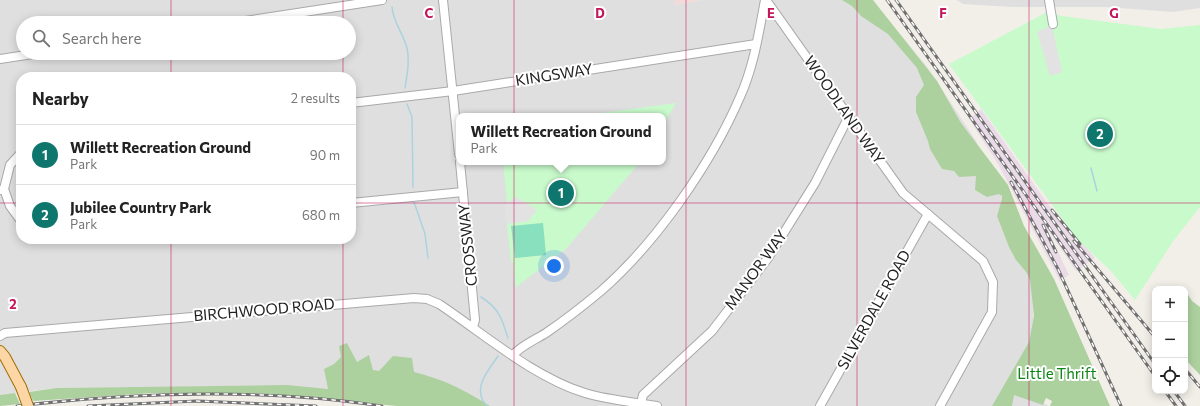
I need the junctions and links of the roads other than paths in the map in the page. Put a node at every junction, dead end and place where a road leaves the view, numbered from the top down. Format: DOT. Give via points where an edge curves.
graph roads {
  1 [pos="382,0"];
  2 [pos="443,0"];
  3 [pos="766,0"];
  4 [pos="1049,0"];
  5 [pos="278,16"];
  6 [pos="1053,24"];
  7 [pos="756,44"];
  8 [pos="16,57"];
  9 [pos="0,59"];
  10 [pos="453,90"];
  11 [pos="356,102"];
  12 [pos="848,118"];
  13 [pos="456,122"];
  14 [pos="16,158"];
  15 [pos="460,165"];
  16 [pos="2,190"];
  17 [pos="463,192"];
  18 [pos="356,203"];
  19 [pos="16,214"];
  20 [pos="928,214"];
  21 [pos="473,327"];
  22 [pos="0,336"];
  23 [pos="0,351"];
  24 [pos="513,355"];
  25 [pos="641,403"];
  26 [pos="28,406"];
  27 [pos="657,406"];
  28 [pos="820,406"];
  29 [pos="940,406"];
  1 -- 5 [label="street"];
  2 -- 10 [label="street"];
  3 -- 7 [label="street"];
  3 -- 12 [label="street, WOODLAND WAY"];
  4 -- 6 [label="street"];
  7 -- 10 [label="street, KINGSWAY"];
  7 -- 24 [label="street" via="740,96 722,134 700,171 654,234 611,282 582,307"];
  8 -- 9 [label="street"];
  10 -- 11 [label="street, KINGSWAY"];
  10 -- 13 [label="street"];
  12 -- 20 [label="street, WOODLAND WAY" via="903,193"];
  12 -- 25 [label="street, MANOR WAY" via="815,183 768,258 712,331 643,395"];
  14 -- 16 [label="street" via="10,165"];
  15 -- 17 [label="street, CROSSWAY"];
  16 -- 19 [label="street"];
  17 -- 18 [label="street"];
  17 -- 21 [label="street, CROSSWAY" via="475,320"];
  20 -- 28 [label="street, SILVERDALE ROAD"];
  20 -- 29 [label="street, WOODLAND WAY" via="983,261 993,282 992,312"];
  21 -- 22 [label="street, BIRCHWOOD ROAD" via="439,304 427,299 414,298 5,333"];
  21 -- 24 [label="street, BIRCHWOOD ROAD"];
  23 -- 26 [label="main road, bridge" via="6,357"];
  24 -- 25 [label="street, BIRCHWOOD ROAD" via="557,382 584,393 612,400"];
  25 -- 27 [label="street, BIRCHWOOD ROAD"];
}
